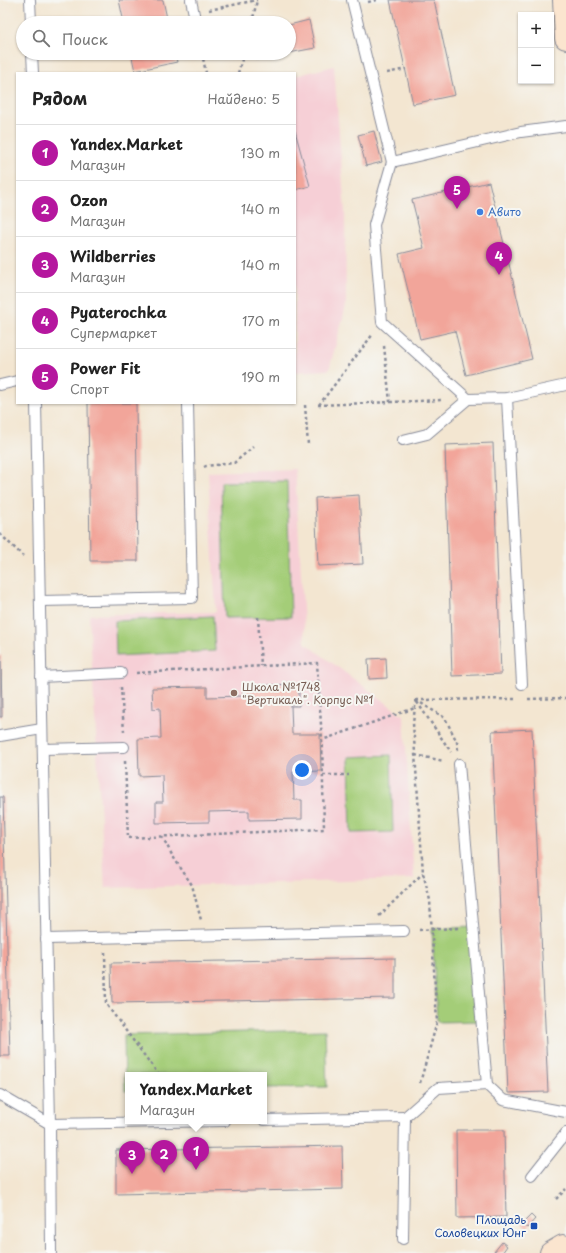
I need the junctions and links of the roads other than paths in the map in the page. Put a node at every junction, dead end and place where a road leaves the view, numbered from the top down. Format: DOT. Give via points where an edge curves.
graph roads {
  1 [pos="30,0"];
  2 [pos="191,0"];
  3 [pos="352,0"];
  4 [pos="564,0"];
  5 [pos="31,16"];
  6 [pos="195,16"];
  7 [pos="566,38"];
  8 [pos="32,60"];
  9 [pos="32,72"];
  10 [pos="566,126"];
  11 [pos="392,162"];
  12 [pos="16,381"];
  13 [pos="0,385"];
  14 [pos="566,385"];
  15 [pos="507,398"];
  16 [pos="468,399"];
  17 [pos="36,404"];
  18 [pos="188,404"];
  19 [pos="403,440"];
  20 [pos="40,602"];
  21 [pos="121,673"];
  22 [pos="41,678"];
  23 [pos="522,684"];
  24 [pos="42,728"];
  25 [pos="0,736"];
  26 [pos="124,747"];
  27 [pos="43,749"];
  28 [pos="458,764"];
  29 [pos="404,931"];
  30 [pos="46,939"];
  31 [pos="488,1085"];
  32 [pos="0,1095"];
  33 [pos="566,1112"];
  34 [pos="408,1115"];
  35 [pos="267,1120"];
  36 [pos="125,1123"];
  37 [pos="50,1124"];
  38 [pos="566,1133"];
  39 [pos="532,1176"];
  40 [pos="403,1239"];
  41 [pos="51,1253"];
  1 -- 5 [label="lane"];
  2 -- 6 [label="lane"];
  3 -- 11 [label="lane"];
  4 -- 7 [label="main road"];
  8 -- 9 [label="lane"];
  10 -- 11 [label="lane" via="521,132"];
  11 -- 16 [label="lane" via="374,225 382,322"];
  12 -- 13 [label="lane"];
  14 -- 15 [label="lane"];
  15 -- 16 [label="lane"];
  15 -- 23 [label="lane"];
  16 -- 19 [label="lane" via="427,434"];
  17 -- 20 [label="lane"];
  18 -- 20 [label="lane" via="192,598"];
  20 -- 22 [label="lane"];
  21 -- 22 [label="lane"];
  22 -- 24 [label="lane"];
  24 -- 25 [label="lane"];
  24 -- 27 [label="lane"];
  26 -- 27 [label="lane"];
  27 -- 30 [label="lane"];
  28 -- 31 [label="lane"];
  29 -- 30 [label="lane"];
  30 -- 37 [label="lane"];
  31 -- 33 [label="lane" via="502,1100"];
  31 -- 34 [label="lane" via="438,1088"];
  32 -- 37 [label="lane"];
  34 -- 35 [label="lane"];
  34 -- 40 [label="lane"];
  36 -- 37 [label="lane"];
  37 -- 41 [label="lane"];
  38 -- 39 [label="lane"];
}
